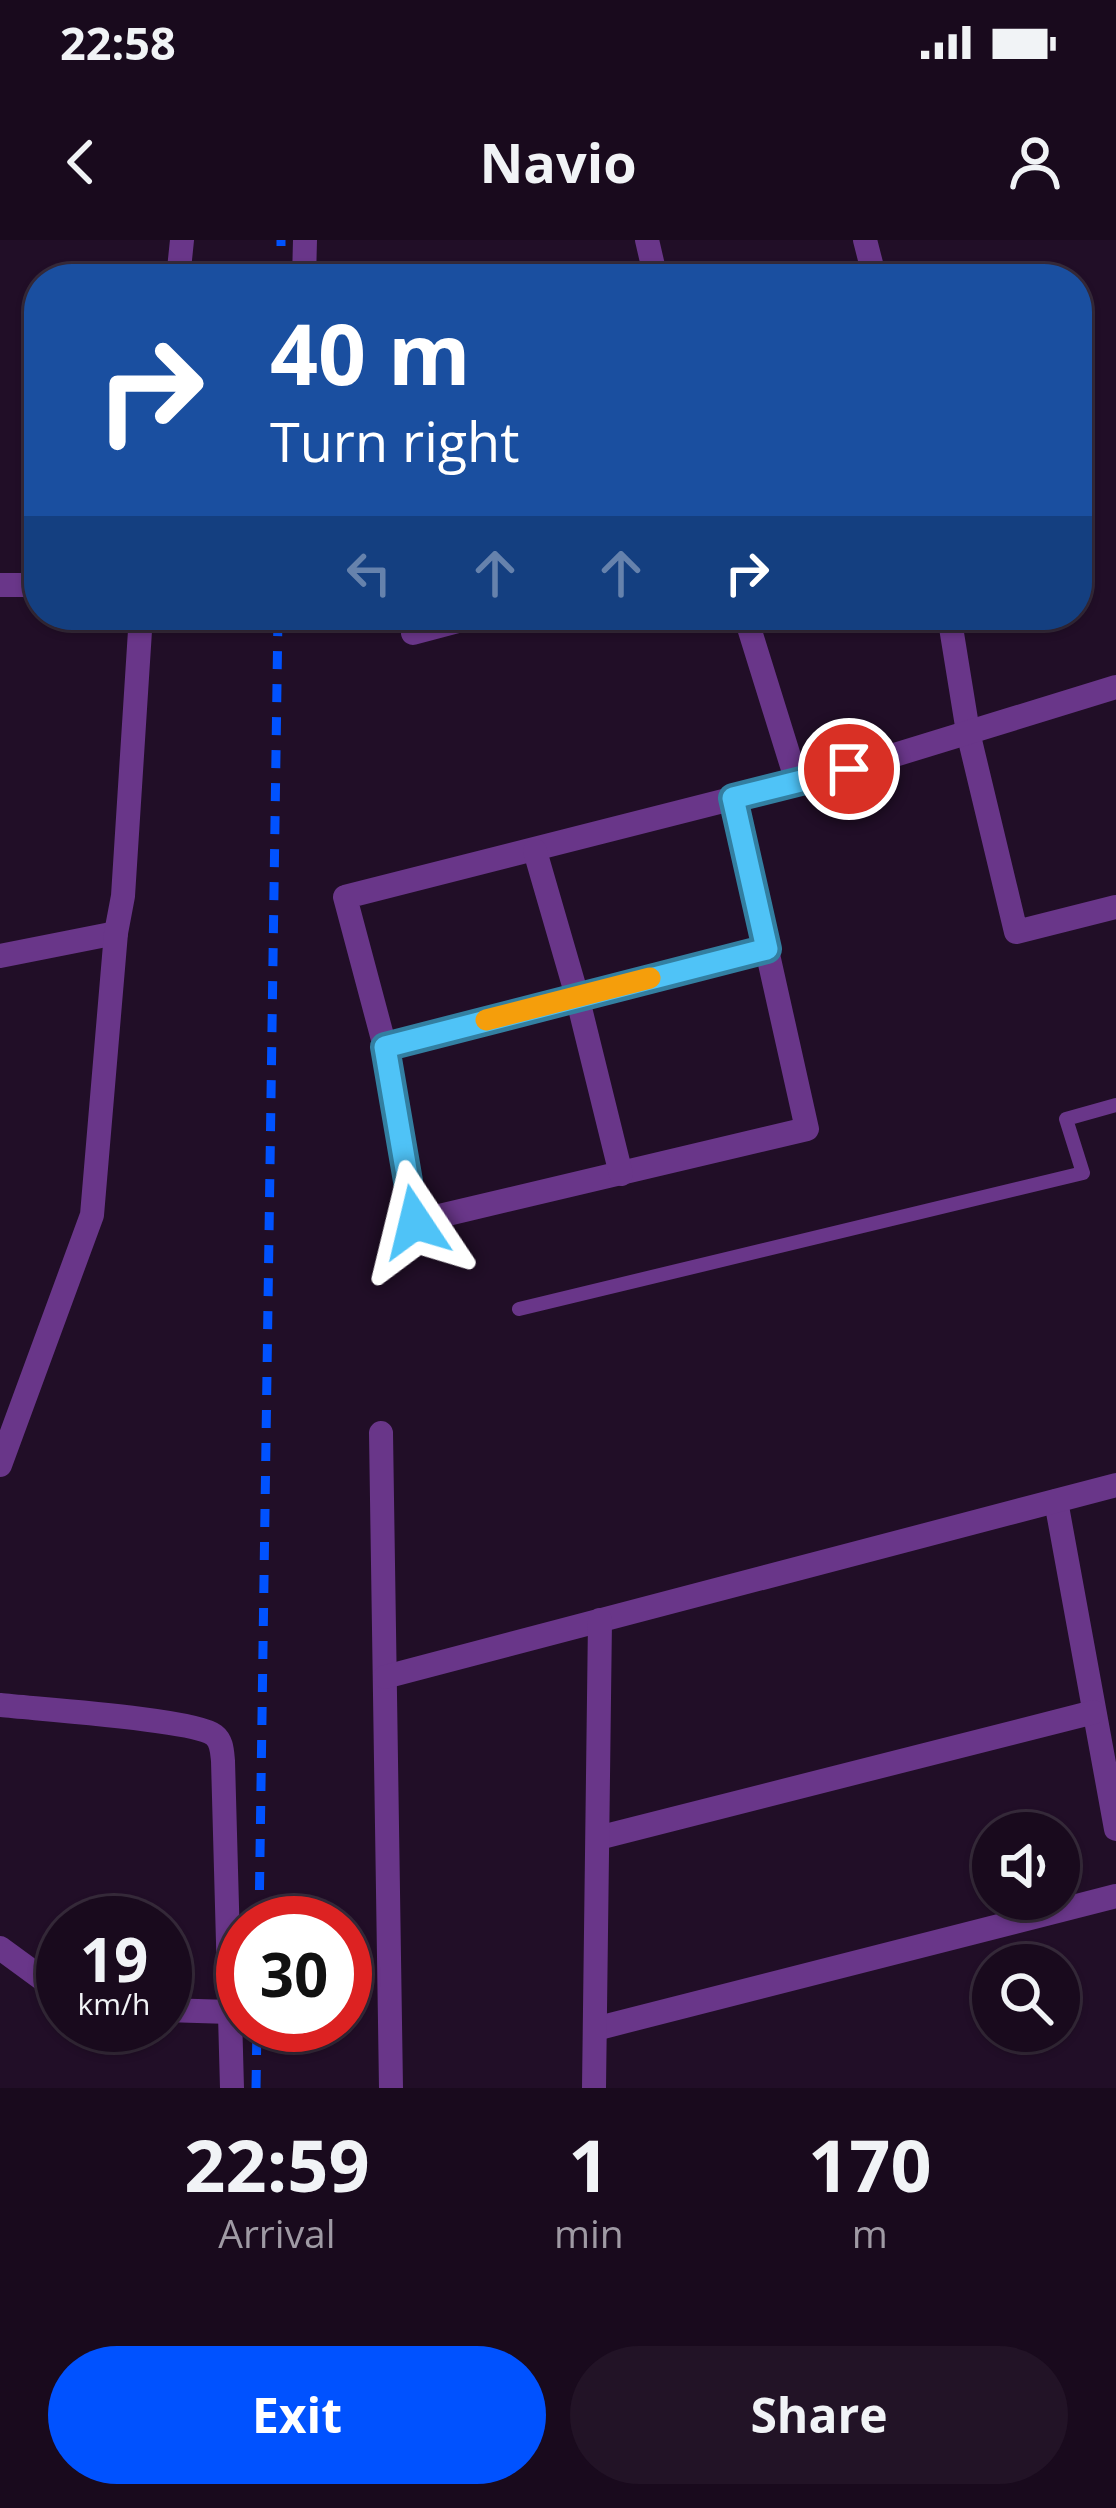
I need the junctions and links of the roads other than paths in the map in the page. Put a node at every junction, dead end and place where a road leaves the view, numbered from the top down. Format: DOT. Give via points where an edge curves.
graph roads {
  1 [pos="140,630"];
  2 [pos="424,630"];
  3 [pos="751,630"];
  4 [pos="951,630"];
  5 [pos="413,633"];
  6 [pos="1116,687"];
  7 [pos="968,732"];
  8 [pos="797,782"];
  9 [pos="733,798"];
  10 [pos="535,851"];
  11 [pos="1116,907"];
  12 [pos="116,933"];
  13 [pos="767,949"];
  14 [pos="0,956"];
  15 [pos="577,996"];
  16 [pos="385,1047"];
  17 [pos="1116,1105"];
  18 [pos="621,1174"];
  19 [pos="518,1309"];
  20 [pos="381,1433"];
  21 [pos="0,1466"];
  22 [pos="1116,1485"];
  23 [pos="1056,1501"];
  24 [pos="600,1621"];
  25 [pos="385,1676"];
  26 [pos="0,1705"];
  27 [pos="1094,1712"];
  28 [pos="1116,1829"];
  29 [pos="598,1838"];
  30 [pos="227,1896"];
  31 [pos="1116,1896"];
  32 [pos="0,1948"];
  33 [pos="36,1974"];
  34 [pos="595,2029"];
  35 [pos="231,2052"];
  36 [pos="232,2088"];
  37 [pos="391,2088"];
  38 [pos="594,2088"];
  1 -- 12 [label="street"];
  2 -- 5 [label="street"];
  3 -- 8 [label="street"];
  4 -- 7 [label="street"];
  6 -- 7 [label="street"];
  7 -- 8 [label="street"];
  7 -- 11 [label="street" via="1016,932"];
  8 -- 9 [label="street"];
  9 -- 10 [label="street"];
  9 -- 13 [label="street"];
  10 -- 15 [label="street"];
  10 -- 16 [label="street" via="345,897"];
  12 -- 14 [label="street"];
  12 -- 21 [label="street" via="92,1215"];
  13 -- 15 [label="street"];
  13 -- 18 [label="street" via="807,1130"];
  15 -- 16 [label="street"];
  15 -- 18 [label="street"];
  16 -- 18 [label="street" via="415,1222"];
  17 -- 19 [label="lane" via="1066,1119 1084,1173"];
  20 -- 25 [label="street"];
  22 -- 23 [label="street"];
  23 -- 24 [label="street"];
  23 -- 27 [label="street"];
  24 -- 25 [label="street"];
  24 -- 29 [label="street"];
  25 -- 37 [label="street"];
  26 -- 30 [label="street" via="212,1732 223,1761"];
  27 -- 28 [label="street"];
  27 -- 29 [label="street"];
  29 -- 34 [label="street"];
  31 -- 34 [label="street"];
  32 -- 33 [label="street"];
  34 -- 38 [label="street"];
  35 -- 36 [label="street"];
}
